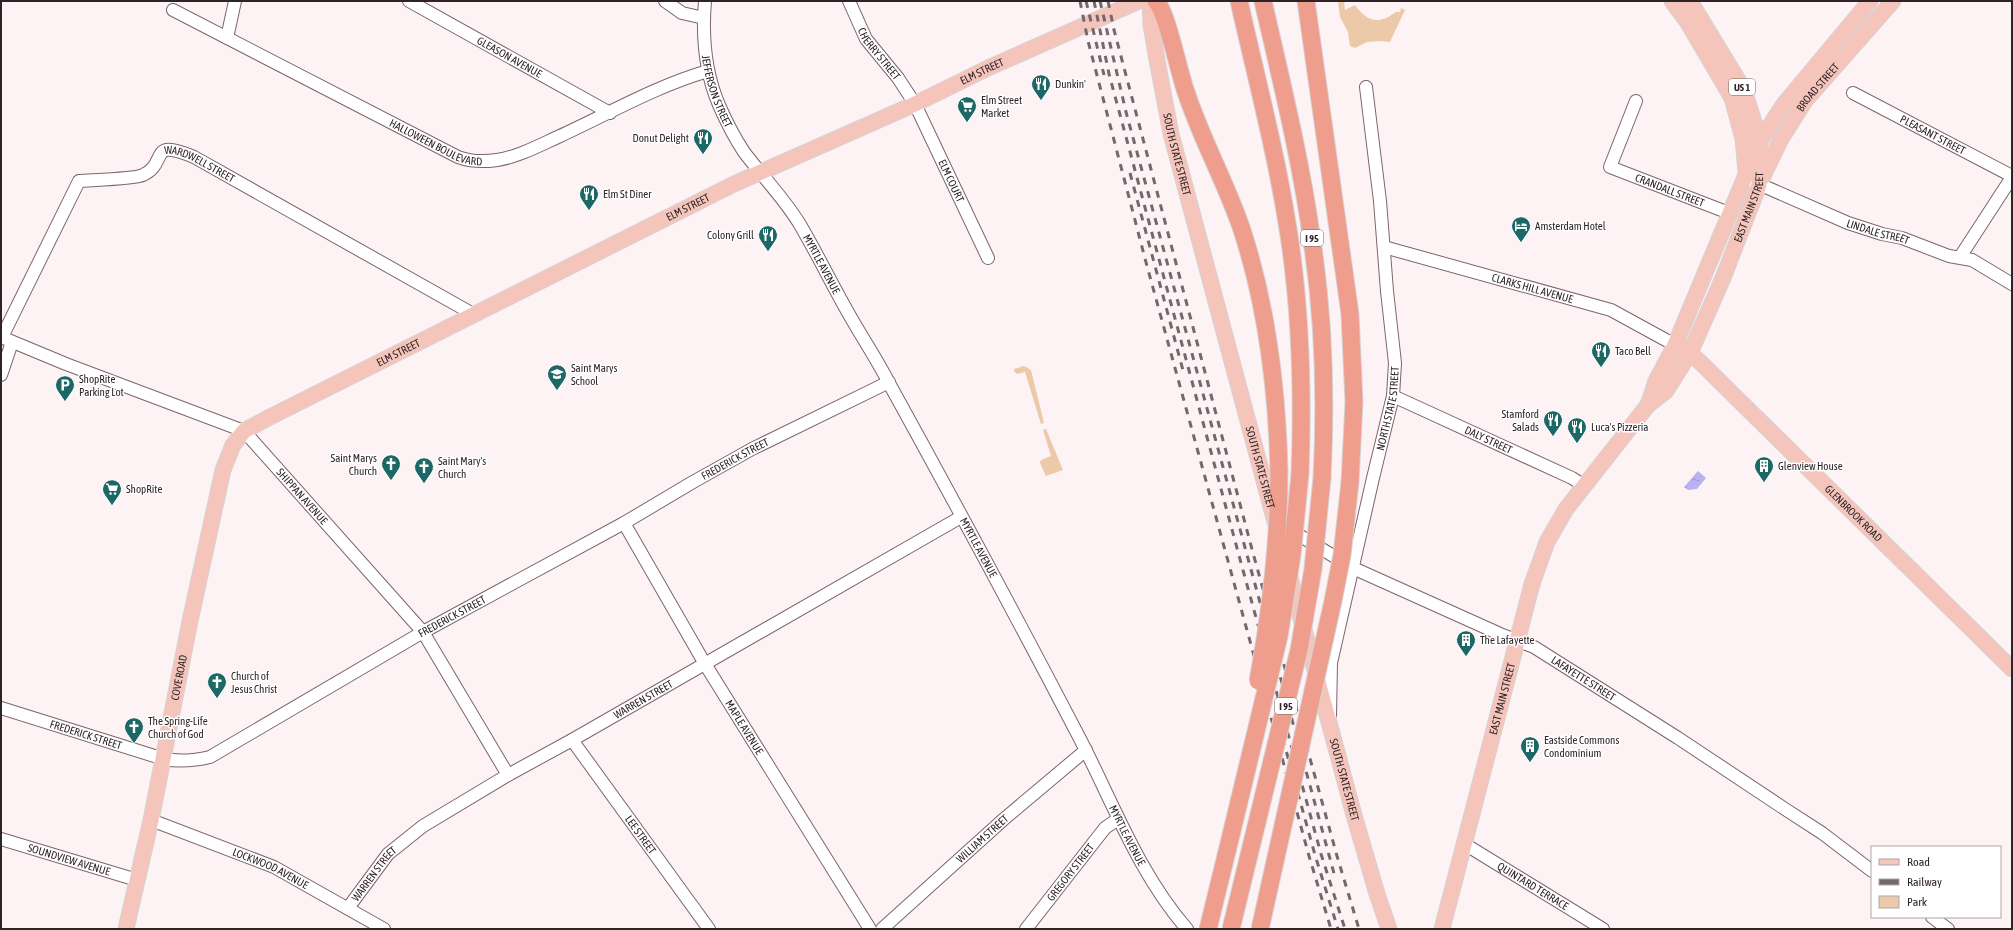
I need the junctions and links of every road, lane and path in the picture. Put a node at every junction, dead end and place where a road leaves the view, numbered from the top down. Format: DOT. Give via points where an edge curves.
graph roads {
  1 [pos="235,1"];
  2 [pos="410,1"];
  3 [pos="665,1"];
  4 [pos="706,1"];
  5 [pos="848,1"];
  6 [pos="1139,1"];
  7 [pos="1150,1"];
  8 [pos="1156,1"];
  9 [pos="1239,1"];
  10 [pos="1263,1"];
  11 [pos="1306,1"];
  12 [pos="1672,1"];
  13 [pos="1690,1"];
  14 [pos="1870,1"];
  15 [pos="1893,1"];
  16 [pos="173,10"];
  17 [pos="704,18"];
  18 [pos="227,38"];
  19 [pos="708,71"];
  20 [pos="1366,87"];
  21 [pos="1853,92"];
  22 [pos="1636,101"];
  23 [pos="915,104"];
  24 [pos="610,113"];
  25 [pos="1760,141"];
  26 [pos="761,171"];
  27 [pos="1744,175"];
  28 [pos="2012,176"];
  29 [pos="1759,185"];
  30 [pos="1729,213"];
  31 [pos="1384,247"];
  32 [pos="1960,257"];
  33 [pos="988,258"];
  34 [pos="2012,284"];
  35 [pos="473,314"];
  36 [pos="5,339"];
  37 [pos="1676,345"];
  38 [pos="1690,353"];
  39 [pos="1,375"];
  40 [pos="889,382"];
  41 [pos="1393,396"];
  42 [pos="1648,405"];
  43 [pos="244,431"];
  44 [pos="1583,486"];
  45 [pos="961,517"];
  46 [pos="1275,521"];
  47 [pos="624,523"];
  48 [pos="1353,568"];
  49 [pos="423,632"];
  50 [pos="1517,641"];
  51 [pos="705,664"];
  52 [pos="2012,669"];
  53 [pos="1,708"];
  54 [pos="1330,726"];
  55 [pos="572,740"];
  56 [pos="1086,750"];
  57 [pos="164,759"];
  58 [pos="508,775"];
  59 [pos="1118,819"];
  60 [pos="151,820"];
  61 [pos="1231,835"];
  62 [pos="1,838"];
  63 [pos="1463,843"];
  64 [pos="1871,870"];
  65 [pos="137,880"];
  66 [pos="348,908"];
  67 [pos="1933,918"];
  68 [pos="126,929"];
  69 [pos="384,929"];
  70 [pos="709,929"];
  71 [pos="870,929"];
  72 [pos="882,929"];
  73 [pos="1026,929"];
  74 [pos="1187,929"];
  75 [pos="1208,929"];
  76 [pos="1231,929"];
  77 [pos="1260,929"];
  78 [pos="1389,929"];
  79 [pos="1442,929"];
  80 [pos="1603,929"];
  81 [pos="1948,929"];
  1 -- 18 [label="street"];
  2 -- 24 [label="street, GLEASON AVENUE"];
  3 -- 17 [label="street" via="682,13"];
  4 -- 17 [label="street, JEFFERSON STREET"];
  5 -- 23 [label="street, CHERRY STREET" via="866,39 898,78"];
  6 -- 23 [label="main road, ELM STREET" via="988,68"];
  7 -- 46 [label="main road, SOUTH STATE STREET" via="1155,53 1171,134"];
  8 -- 61 [label="highway, bridge" via="1164,14 1187,96 1232,200 1250,255 1270,354 1277,416 1278,529 1272,601"];
  9 -- 61 [label="highway, I 95, bridge" via="1281,190 1294,271 1301,386 1300,474 1292,555 1279,636"];
  10 -- 76 [label="highway, I 95, bridge" via="1313,241 1324,363 1322,478 1313,569 1300,643"];
  11 -- 77 [label="highway, bridge" via="1350,314 1354,402 1350,482 1342,555"];
  12 -- 27 [label="main road, EAST MAIN STREET / US 1" via="1688,23 1732,98 1743,139"];
  13 -- 25 [label="main road, EAST MAIN STREET / US 1" via="1744,90"];
  14 -- 25 [label="main road, BROAD STREET" via="1784,104"];
  15 -- 29 [label="main road, BROAD STREET" via="1799,110 1781,139"];
  16 -- 18 [label="street, HALLOWEEN BOULEVARD"];
  17 -- 19 [label="street, JEFFERSON STREET"];
  18 -- 24 [label="street, HALLOWEEN BOULEVARD" via="465,160 484,162 512,156"];
  19 -- 24 [label="street, HALLOWEEN BOULEVARD" via="682,79"];
  19 -- 26 [label="street, JEFFERSON STREET" via="730,129 744,152"];
  20 -- 31 [label="street, NORTH STATE STREET"];
  21 -- 28 [label="street, PLEASANT STREET"];
  22 -- 30 [label="street, CRANDALL STREET" via="1610,167"];
  23 -- 26 [label="main road, ELM STREET"];
  23 -- 33 [label="street, ELM COURT"];
  25 -- 27 [label="main road, BROAD STREET"];
  25 -- 29 [label="main road, EAST MAIN STREET / US 1"];
  26 -- 35 [label="main road, ELM STREET"];
  26 -- 40 [label="street, MYRTLE AVENUE" via="799,223"];
  27 -- 29 [label="street, LINDALE STREET"];
  27 -- 30 [label="main road, EAST MAIN STREET / US 1"];
  28 -- 32 [label="street"];
  29 -- 32 [label="street, LINDALE STREET" via="1848,223 1902,238 1949,256"];
  29 -- 38 [label="main road, EAST MAIN STREET / US 1" via="1723,278"];
  30 -- 37 [label="main road, EAST MAIN STREET / US 1"];
  31 -- 37 [label="street, CLARKS HILL AVENUE" via="1611,310"];
  31 -- 41 [label="street, NORTH STATE STREET" via="1395,363"];
  32 -- 34 [label="street, LINDALE STREET" via="1972,260"];
  35 -- 36 [label="street, WARDWELL STREET" via="194,157 176,149 166,149 159,155 152,169 142,176 78,181"];
  35 -- 43 [label="main road, ELM STREET"];
  36 -- 39 [label="street, WARDWELL STREET"];
  36 -- 43 [label="street, SHIPPAN AVENUE"];
  37 -- 38 [label="main road, GLENBROOK ROAD"];
  37 -- 42 [label="main road, EAST MAIN STREET / US 1" via="1656,381"];
  38 -- 42 [label="main road, EAST MAIN STREET / US 1" via="1666,390"];
  38 -- 52 [label="main road, GLENBROOK ROAD"];
  40 -- 45 [label="street, MYRTLE AVENUE"];
  40 -- 47 [label="street, FREDERICK STREET" via="752,449"];
  41 -- 44 [label="street, DALY STREET" via="1572,478"];
  41 -- 48 [label="street, NORTH STATE STREET"];
  42 -- 44 [label="main road, EAST MAIN STREET / US 1"];
  43 -- 49 [label="street, SHIPPAN AVENUE"];
  43 -- 57 [label="main road, COVE ROAD" via="233,445 223,470"];
  44 -- 50 [label="main road, EAST MAIN STREET / US 1" via="1560,517 1547,542 1537,568"];
  45 -- 51 [label="street, WARREN STREET"];
  45 -- 56 [label="street, MYRTLE AVENUE"];
  46 -- 48 [label="street, LAFAYETTE STREET"];
  46 -- 54 [label="main road, SOUTH STATE STREET"];
  47 -- 49 [label="street, FREDERICK STREET"];
  47 -- 51 [label="street, MAPLE AVENUE"];
  48 -- 50 [label="street, LAFAYETTE STREET"];
  48 -- 54 [label="street, NORTH STATE STREET" via="1331,663"];
  49 -- 57 [label="street, FREDERICK STREET" via="210,757 180,762"];
  49 -- 58 [label="street, SHIPPAN AVENUE"];
  50 -- 63 [label="main road, EAST MAIN STREET / US 1"];
  50 -- 64 [label="street, LAFAYETTE STREET" via="1534,647 1678,738 1822,833"];
  51 -- 55 [label="street, WARREN STREET"];
  51 -- 71 [label="street, MAPLE AVENUE"];
  53 -- 57 [label="street, FREDERICK STREET"];
  54 -- 78 [label="main road, SOUTH STATE STREET"];
  55 -- 58 [label="street, WARREN STREET"];
  55 -- 70 [label="street, LEE STREET"];
  56 -- 59 [label="street, MYRTLE AVENUE"];
  56 -- 72 [label="street, WILLIAM STREET" via="1004,819"];
  57 -- 60 [label="main road, COVE ROAD"];
  58 -- 66 [label="street, WARREN STREET" via="423,826 388,854"];
  59 -- 73 [label="street, GREGORY STREET" via="1105,828"];
  59 -- 74 [label="street, MYRTLE AVENUE" via="1163,898"];
  60 -- 65 [label="main road, COVE ROAD"];
  60 -- 66 [label="street, LOCKWOOD AVENUE" via="274,867"];
  61 -- 75 [label="highway, I 95"];
  62 -- 65 [label="street, SOUNDVIEW AVENUE"];
  63 -- 79 [label="main road, EAST MAIN STREET / US 1"];
  63 -- 80 [label="street, QUINTARD TERRACE"];
  65 -- 68 [label="main road, COVE ROAD"];
  66 -- 69 [label="street, LOCKWOOD AVENUE"];
  67 -- 81 [label="street"];
}
